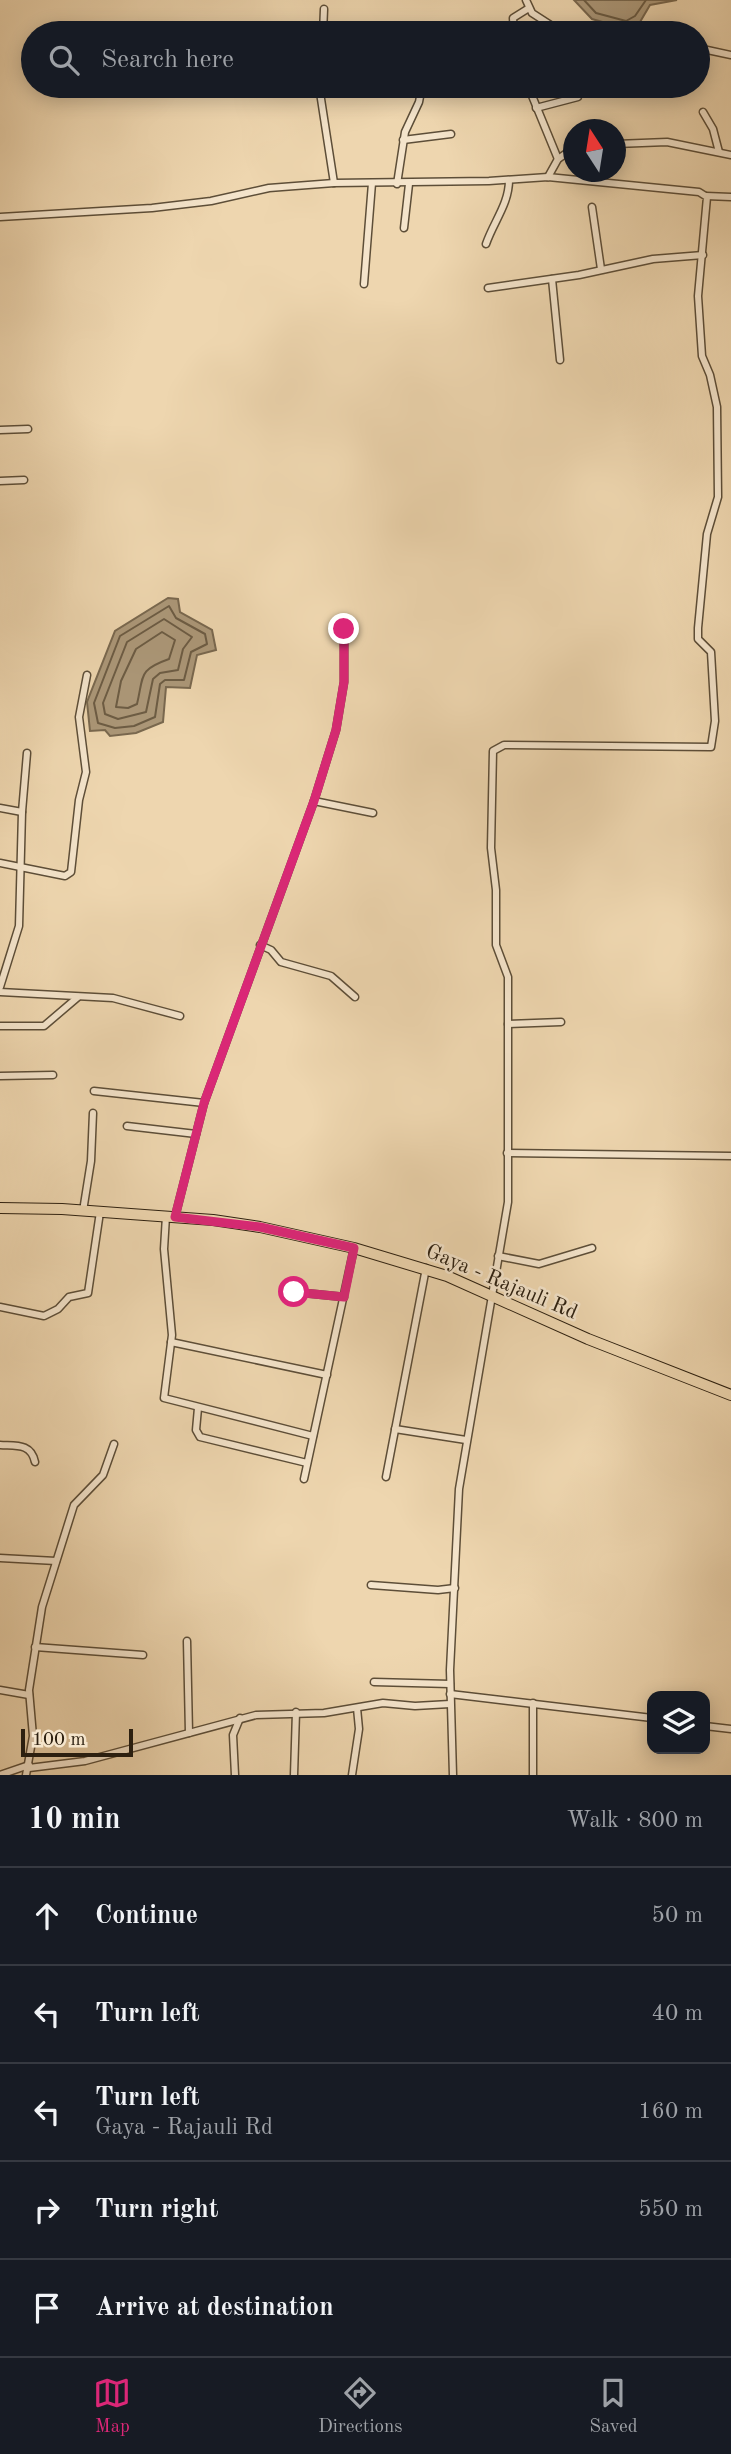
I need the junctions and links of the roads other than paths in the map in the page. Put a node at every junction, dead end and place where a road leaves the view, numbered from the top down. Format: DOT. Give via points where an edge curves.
graph roads {
  1 [pos="526,0"];
  2 [pos="528,8"];
  3 [pos="324,9"];
  4 [pos="324,21"];
  5 [pos="513,21"];
  6 [pos="544,21"];
  7 [pos="710,51"];
  8 [pos="731,55"];
  9 [pos="731,61"];
  10 [pos="321,98"];
  11 [pos="420,98"];
  12 [pos="532,98"];
  13 [pos="574,98"];
  14 [pos="536,108"];
  15 [pos="703,111"];
  16 [pos="451,134"];
  17 [pos="403,140"];
  18 [pos="626,144"];
  19 [pos="719,152"];
  20 [pos="731,155"];
  21 [pos="563,156"];
  22 [pos="558,159"];
  23 [pos="548,177"];
  24 [pos="509,180"];
  25 [pos="334,183"];
  26 [pos="372,183"];
  27 [pos="397,184"];
  28 [pos="409,184"];
  29 [pos="706,196"];
  30 [pos="731,197"];
  31 [pos="592,207"];
  32 [pos="0,217"];
  33 [pos="404,228"];
  34 [pos="486,244"];
  35 [pos="703,255"];
  36 [pos="601,269"];
  37 [pos="552,279"];
  38 [pos="364,284"];
  39 [pos="488,288"];
  40 [pos="560,360"];
  41 [pos="28,429"];
  42 [pos="0,430"];
  43 [pos="24,480"];
  44 [pos="0,481"];
  45 [pos="344,629"];
  46 [pos="87,675"];
  47 [pos="27,753"];
  48 [pos="314,801"];
  49 [pos="0,808"];
  50 [pos="22,812"];
  51 [pos="373,813"];
  52 [pos="0,863"];
  53 [pos="21,866"];
  54 [pos="260,945"];
  55 [pos="0,990"];
  56 [pos="79,997"];
  57 [pos="355,997"];
  58 [pos="180,1016"];
  59 [pos="561,1022"];
  60 [pos="508,1024"];
  61 [pos="0,1026"];
  62 [pos="0,1076"];
  63 [pos="53,1076"];
  64 [pos="94,1091"];
  65 [pos="204,1103"];
  66 [pos="93,1113"];
  67 [pos="127,1126"];
  68 [pos="196,1134"];
  69 [pos="507,1153"];
  70 [pos="731,1156"];
  71 [pos="0,1208"];
  72 [pos="83,1211"];
  73 [pos="100,1212"];
  74 [pos="171,1217"];
  75 [pos="354,1248"];
  76 [pos="592,1248"];
  77 [pos="498,1256"];
  78 [pos="426,1268"];
  79 [pos="294,1292"];
  80 [pos="491,1296"];
  81 [pos="344,1297"];
  82 [pos="0,1307"];
  83 [pos="171,1342"];
  84 [pos="327,1375"];
  85 [pos="731,1395"];
  86 [pos="198,1408"];
  87 [pos="395,1429"];
  88 [pos="313,1436"];
  89 [pos="466,1440"];
  90 [pos="114,1444"];
  91 [pos="0,1445"];
  92 [pos="35,1462"];
  93 [pos="307,1463"];
  94 [pos="386,1477"];
  95 [pos="304,1479"];
  96 [pos="0,1558"];
  97 [pos="56,1561"];
  98 [pos="371,1586"];
  99 [pos="455,1588"];
  100 [pos="187,1641"];
  101 [pos="35,1647"];
  102 [pos="143,1655"];
  103 [pos="374,1682"];
  104 [pos="450,1684"];
  105 [pos="0,1690"];
  106 [pos="450,1694"];
  107 [pos="29,1696"];
  108 [pos="533,1703"];
  109 [pos="450,1704"];
  110 [pos="357,1708"];
  111 [pos="296,1712"];
  112 [pos="647,1717"];
  113 [pos="240,1718"];
  114 [pos="710,1727"];
  115 [pos="731,1729"];
  116 [pos="189,1733"];
  117 [pos="28,1769"];
  118 [pos="0,1775"];
  119 [pos="235,1775"];
  120 [pos="294,1775"];
  121 [pos="352,1775"];
  122 [pos="453,1775"];
  123 [pos="533,1775"];
  1 -- 2 [label="street"];
  2 -- 5 [label="street"];
  2 -- 6 [label="street"];
  3 -- 4 [label="street"];
  7 -- 8 [label="street"];
  8 -- 9 [label="street"];
  10 -- 25 [label="street"];
  11 -- 17 [label="street"];
  12 -- 14 [label="street"];
  13 -- 14 [label="street"];
  14 -- 22 [label="street"];
  15 -- 19 [label="street"];
  16 -- 17 [label="street"];
  17 -- 27 [label="street"];
  18 -- 19 [label="street" via="667,142"];
  19 -- 20 [label="street"];
  21 -- 22 [label="street"];
  22 -- 23 [label="street"];
  23 -- 24 [label="street"];
  23 -- 29 [label="street"];
  24 -- 28 [label="street"];
  24 -- 34 [label="street" via="508,201"];
  25 -- 26 [label="street"];
  25 -- 32 [label="street" via="269,188 152,208"];
  26 -- 27 [label="street"];
  26 -- 38 [label="street"];
  27 -- 28 [label="street"];
  28 -- 33 [label="street"];
  29 -- 30 [label="street"];
  29 -- 35 [label="street"];
  31 -- 36 [label="street"];
  35 -- 36 [label="street"];
  35 -- 60 [label="street" via="698,296 700,338 717,407 719,473 718,497 707,534 698,639 711,652 713,740 711,747 703,749 615,745 495,748 491,848 496,946 508,972"];
  36 -- 37 [label="street"];
  37 -- 39 [label="street"];
  37 -- 40 [label="street"];
  41 -- 42 [label="street"];
  43 -- 44 [label="street"];
  45 -- 48 [label="street" via="344,682 338,718"];
  46 -- 53 [label="street" via="79,718 86,772 71,872 65,876"];
  47 -- 50 [label="street"];
  48 -- 51 [label="street"];
  48 -- 54 [label="street"];
  49 -- 50 [label="street"];
  50 -- 53 [label="street"];
  52 -- 53 [label="street"];
  53 -- 55 [label="street" via="19,926"];
  54 -- 57 [label="street" via="281,962 331,976"];
  54 -- 65 [label="street"];
  55 -- 56 [label="street"];
  56 -- 58 [label="street" via="113,998"];
  56 -- 61 [label="street" via="44,1026"];
  59 -- 60 [label="street"];
  60 -- 69 [label="street"];
  62 -- 63 [label="street"];
  64 -- 65 [label="street"];
  65 -- 68 [label="street"];
  66 -- 72 [label="street"];
  67 -- 68 [label="street"];
  68 -- 74 [label="street"];
  69 -- 70 [label="street"];
  69 -- 77 [label="street" via="508,1202"];
  71 -- 72 [label="main road, Gaya - Rajauli Rd"];
  72 -- 73 [label="main road, Gaya - Rajauli Rd"];
  73 -- 74 [label="main road, Gaya - Rajauli Rd"];
  73 -- 82 [label="street" via="88,1293 69,1297 44,1316"];
  74 -- 75 [label="main road, Gaya - Rajauli Rd" via="260,1227"];
  74 -- 83 [label="street" via="164,1250"];
  75 -- 78 [label="main road, Gaya - Rajauli Rd"];
  75 -- 81 [label="street"];
  76 -- 77 [label="street" via="539,1264"];
  77 -- 80 [label="street"];
  78 -- 80 [label="main road, Gaya - Rajauli Rd"];
  78 -- 87 [label="street"];
  79 -- 81 [label="street"];
  80 -- 85 [label="main road, Gaya - Rajauli Rd" via="622,1354"];
  80 -- 89 [label="street"];
  81 -- 84 [label="street"];
  83 -- 84 [label="street"];
  83 -- 86 [label="street" via="164,1398"];
  84 -- 88 [label="street"];
  86 -- 88 [label="street"];
  86 -- 93 [label="street" via="200,1437"];
  87 -- 89 [label="street"];
  87 -- 94 [label="street"];
  88 -- 93 [label="street"];
  89 -- 99 [label="street" via="457,1503"];
  90 -- 97 [label="street" via="103,1475 74,1505"];
  91 -- 92 [label="street" via="26,1447"];
  93 -- 95 [label="street"];
  96 -- 97 [label="street"];
  97 -- 101 [label="street"];
  98 -- 99 [label="street"];
  99 -- 104 [label="street"];
  100 -- 116 [label="street"];
  101 -- 102 [label="street"];
  101 -- 107 [label="street"];
  103 -- 104 [label="street"];
  104 -- 106 [label="street"];
  105 -- 107 [label="street"];
  106 -- 108 [label="street"];
  106 -- 109 [label="street"];
  107 -- 117 [label="street" via="33,1727"];
  108 -- 112 [label="street"];
  108 -- 123 [label="street"];
  109 -- 110 [label="street" via="383,1703"];
  109 -- 122 [label="street"];
  110 -- 111 [label="street"];
  110 -- 121 [label="street" via="359,1729"];
  111 -- 113 [label="street"];
  111 -- 120 [label="street"];
  113 -- 116 [label="street"];
  113 -- 119 [label="street" via="233,1735"];
  114 -- 115 [label="street"];
  116 -- 117 [label="street" via="76,1763"];
  117 -- 118 [label="street"];
}
